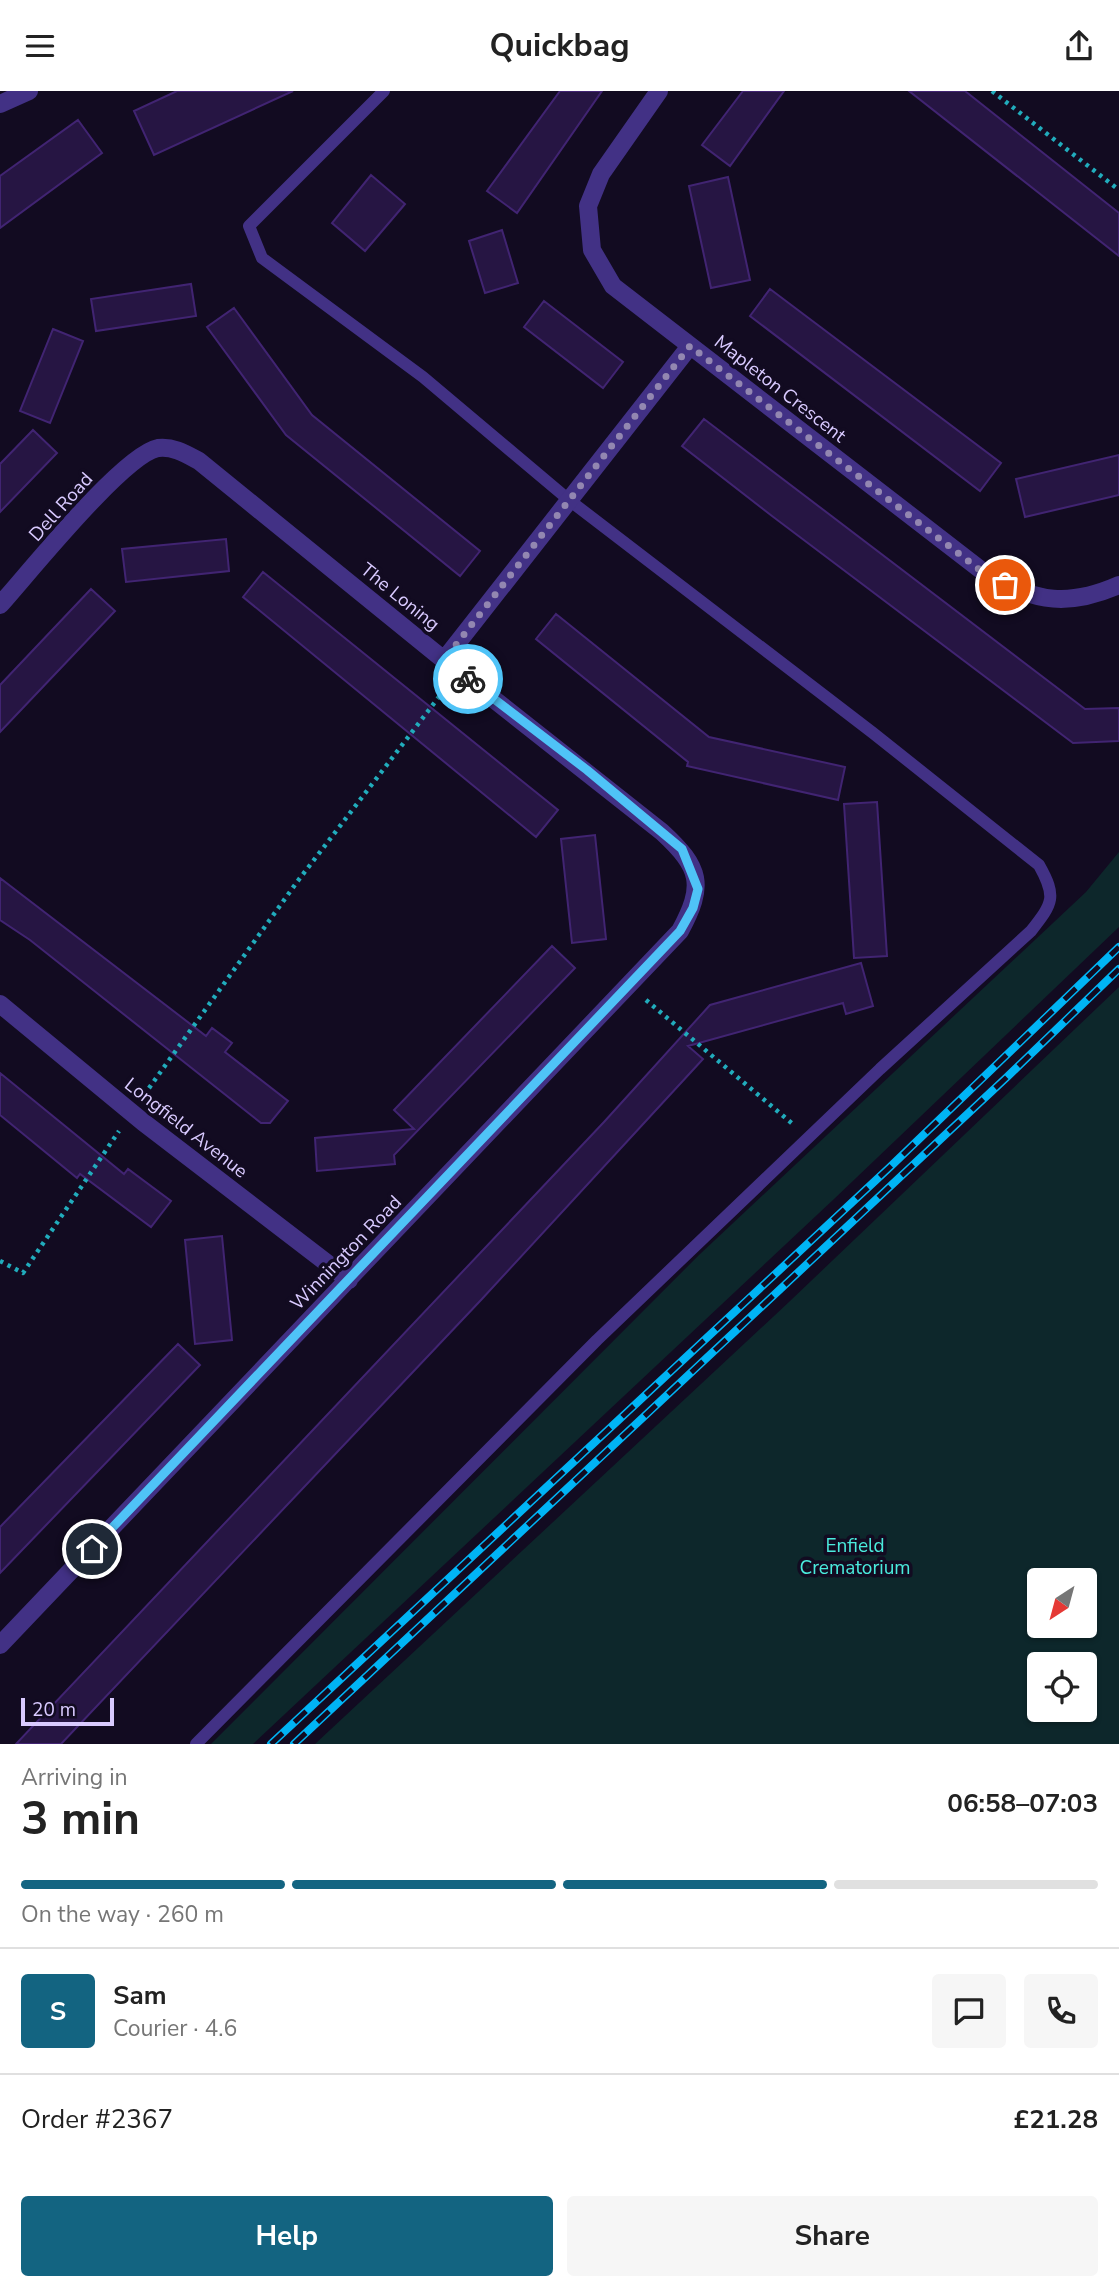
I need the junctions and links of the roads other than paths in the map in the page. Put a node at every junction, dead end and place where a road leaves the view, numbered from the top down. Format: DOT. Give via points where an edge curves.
graph roads {
  1 [pos="29,91"];
  2 [pos="384,91"];
  3 [pos="659,91"];
  4 [pos="0,104"];
  5 [pos="690,346"];
  6 [pos="124,468"];
  7 [pos="569,500"];
  8 [pos="1119,585"];
  9 [pos="0,605"];
  10 [pos="451,666"];
  11 [pos="696,877"];
  12 [pos="0,1004"];
  13 [pos="349,1280"];
  14 [pos="0,1645"];
  15 [pos="196,1744"];
  1 -- 4 [label="street"];
  2 -- 7 [label="lane" via="249,226 262,258 423,377"];
  3 -- 5 [label="street, Mapleton Crescent" via="601,174 588,207 592,250 613,286"];
  5 -- 7 [label="street"];
  5 -- 8 [label="street, Mapleton Crescent" via="989,577 1020,593 1056,601 1095,596"];
  6 -- 9 [label="street, Dell Road"];
  6 -- 10 [label="street, The Loning" via="158,448 177,449 199,461"];
  7 -- 10 [label="street"];
  7 -- 15 [label="lane" via="1019,848 1039,865 1051,886 1051,906 1031,931 597,1340"];
  10 -- 11 [label="street, The Loning" via="682,849"];
  11 -- 13 [label="street, Winnington Road" via="693,908 680,931"];
  12 -- 13 [label="street, Longfield Avenue"];
  13 -- 14 [label="street, Winnington Road"];
}
